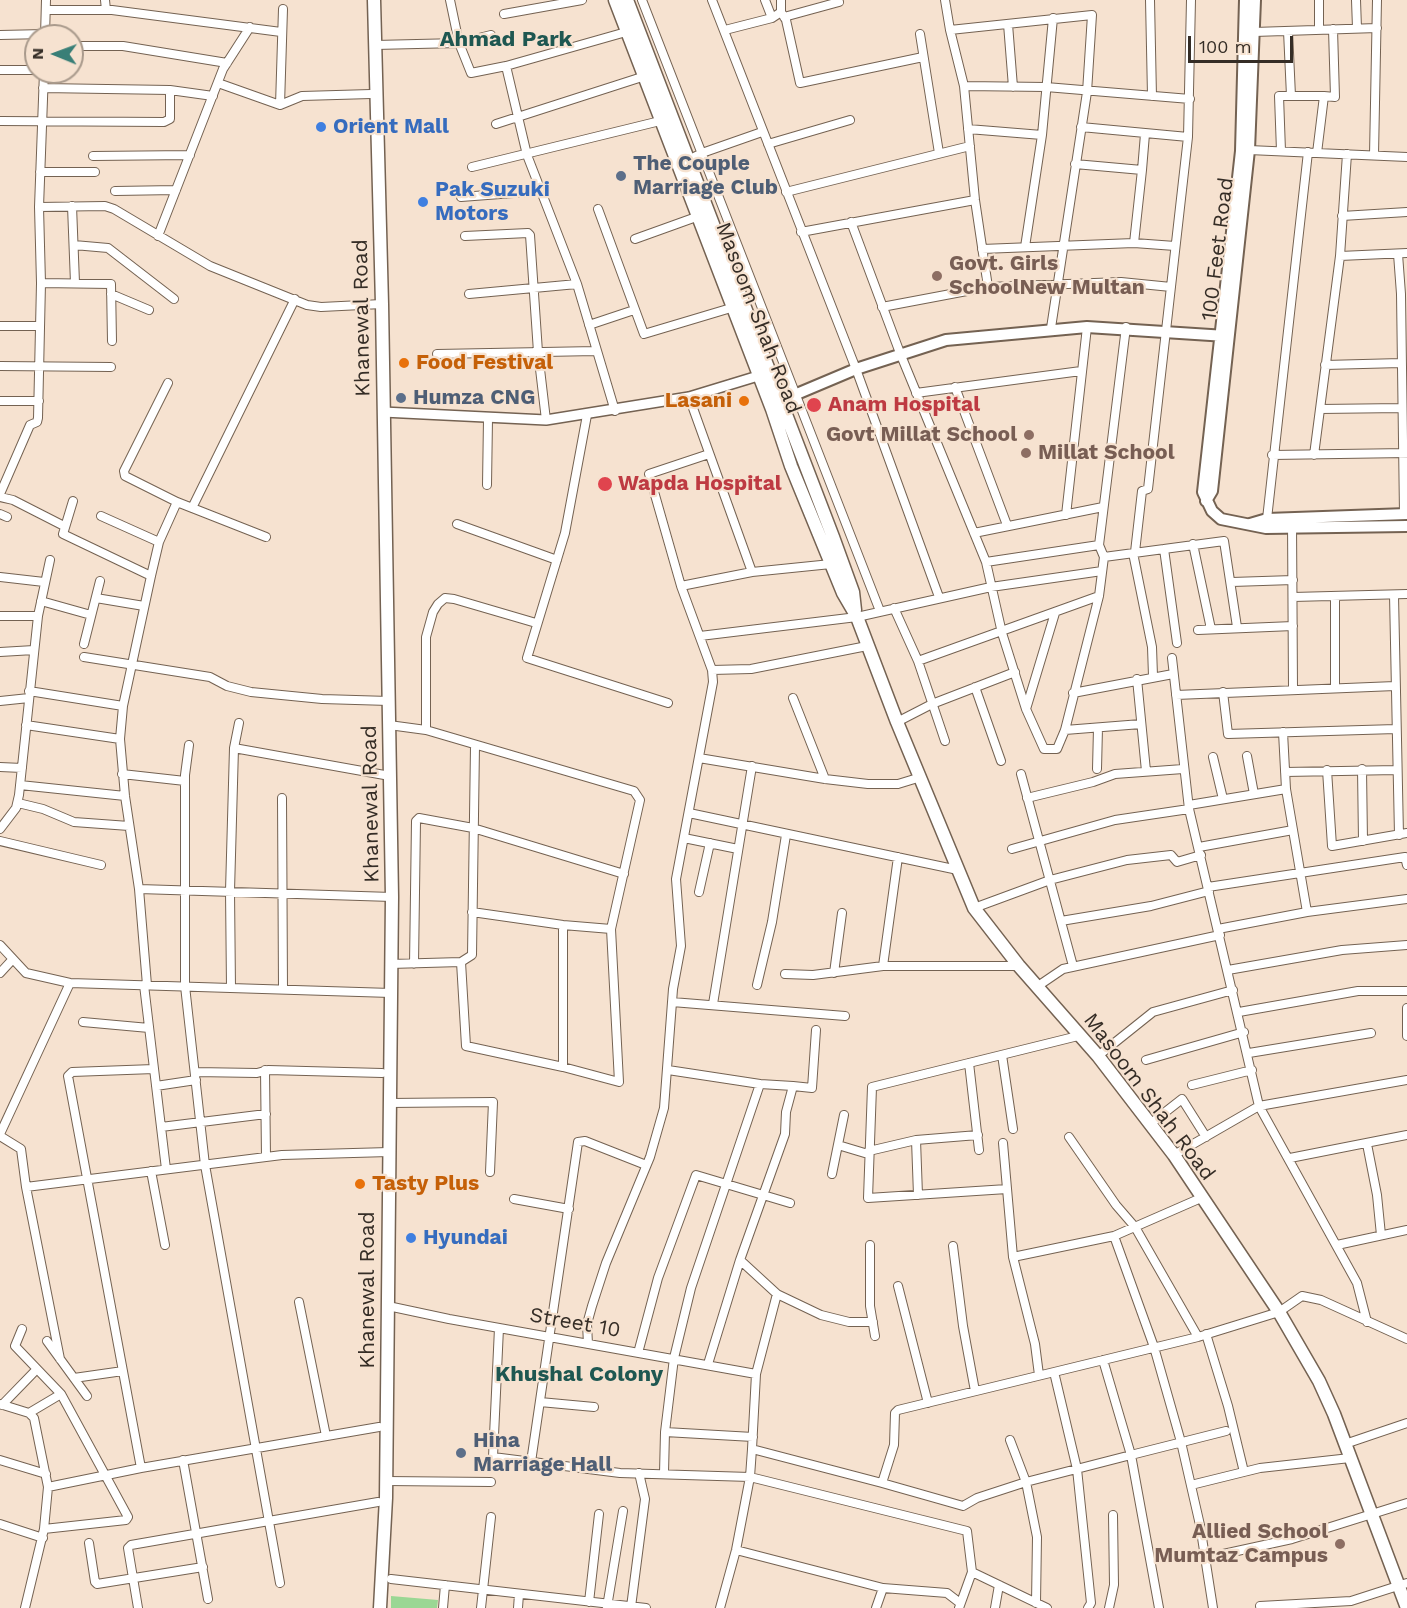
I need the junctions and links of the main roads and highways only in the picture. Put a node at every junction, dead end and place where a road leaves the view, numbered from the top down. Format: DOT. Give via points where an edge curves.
graph roads {
  1 [pos="368,0"];
  2 [pos="374,0"];
  3 [pos="615,0"];
  4 [pos="627,0"];
  5 [pos="1245,0"];
  6 [pos="1255,0"];
  7 [pos="379,304"];
  8 [pos="747,311"];
  9 [pos="733,312"];
  10 [pos="1223,336"];
  11 [pos="780,402"];
  12 [pos="804,461"];
  13 [pos="791,466"];
  14 [pos="1406,514"];
  15 [pos="1292,523"];
  16 [pos="1249,524"];
  17 [pos="1407,526"];
  18 [pos="381,528"];
  19 [pos="856,615"];
  20 [pos="385,701"];
  21 [pos="387,776"];
  22 [pos="389,897"];
  23 [pos="387,993"];
  24 [pos="385,1152"];
  25 [pos="1402,1584"];
  26 [pos="374,1608"];
  27 [pos="380,1608"];
  28 [pos="1407,1608"];
  1 -- 7 [label="main road, Khanewal Road"];
  2 -- 7 [label="main road, Khanewal Road"];
  3 -- 9 [label="main road, Masoom Shah Road"];
  4 -- 8 [label="main road, Masoom Shah Road"];
  5 -- 10 [label="main road, 100 Feet Road" via="1241,151"];
  6 -- 10 [label="main road, 100 Feet Road" via="1249,150"];
  7 -- 18 [label="main road, Khanewal Road"];
  7 -- 18 [label="main road, Khanewal Road" via="383,412"];
  8 -- 9 [label="main road"];
  8 -- 11 [label="main road, Masoom Shah Road"];
  9 -- 13 [label="main road, Masoom Shah Road"];
  10 -- 11 [label="main road" via="1087,327 946,340 856,369"];
  10 -- 16 [label="main road, 100 Feet Road" via="1203,492 1212,511 1221,519"];
  11 -- 12 [label="main road, Masoom Shah Road"];
  12 -- 13 [label="main road"];
  12 -- 19 [label="main road, Masoom Shah Road" via="850,583"];
  13 -- 19 [label="main road, Masoom Shah Road"];
  14 -- 15 [label="main road, 100 Feet Road"];
  15 -- 16 [label="main road, 100 Feet Road" via="1266,528"];
  15 -- 16 [label="main road, 100 Feet Road" via="1267,519"];
  15 -- 17 [label="main road, 100 Feet Road"];
  18 -- 20 [label="main road, Khanewal Road"];
  19 -- 25 [label="main road, Masoom Shah Road" via="974,908 1098,1056 1174,1155 1279,1312 1319,1380"];
  20 -- 21 [label="main road, Khanewal Road"];
  20 -- 21 [label="main road, Khanewal Road" via="389,725"];
  21 -- 22 [label="main road, Khanewal Road"];
  22 -- 23 [label="main road, Khanewal Road"];
  22 -- 23 [label="main road, Khanewal Road"];
  23 -- 24 [label="main road, Khanewal Road" via="389,1103"];
  23 -- 24 [label="main road, Khanewal Road" via="382,1073"];
  24 -- 26 [label="main road, Khanewal Road"];
  24 -- 27 [label="main road, Khanewal Road" via="388,1306"];
  25 -- 28 [label="main road, Masoom Shah Road"];
}
